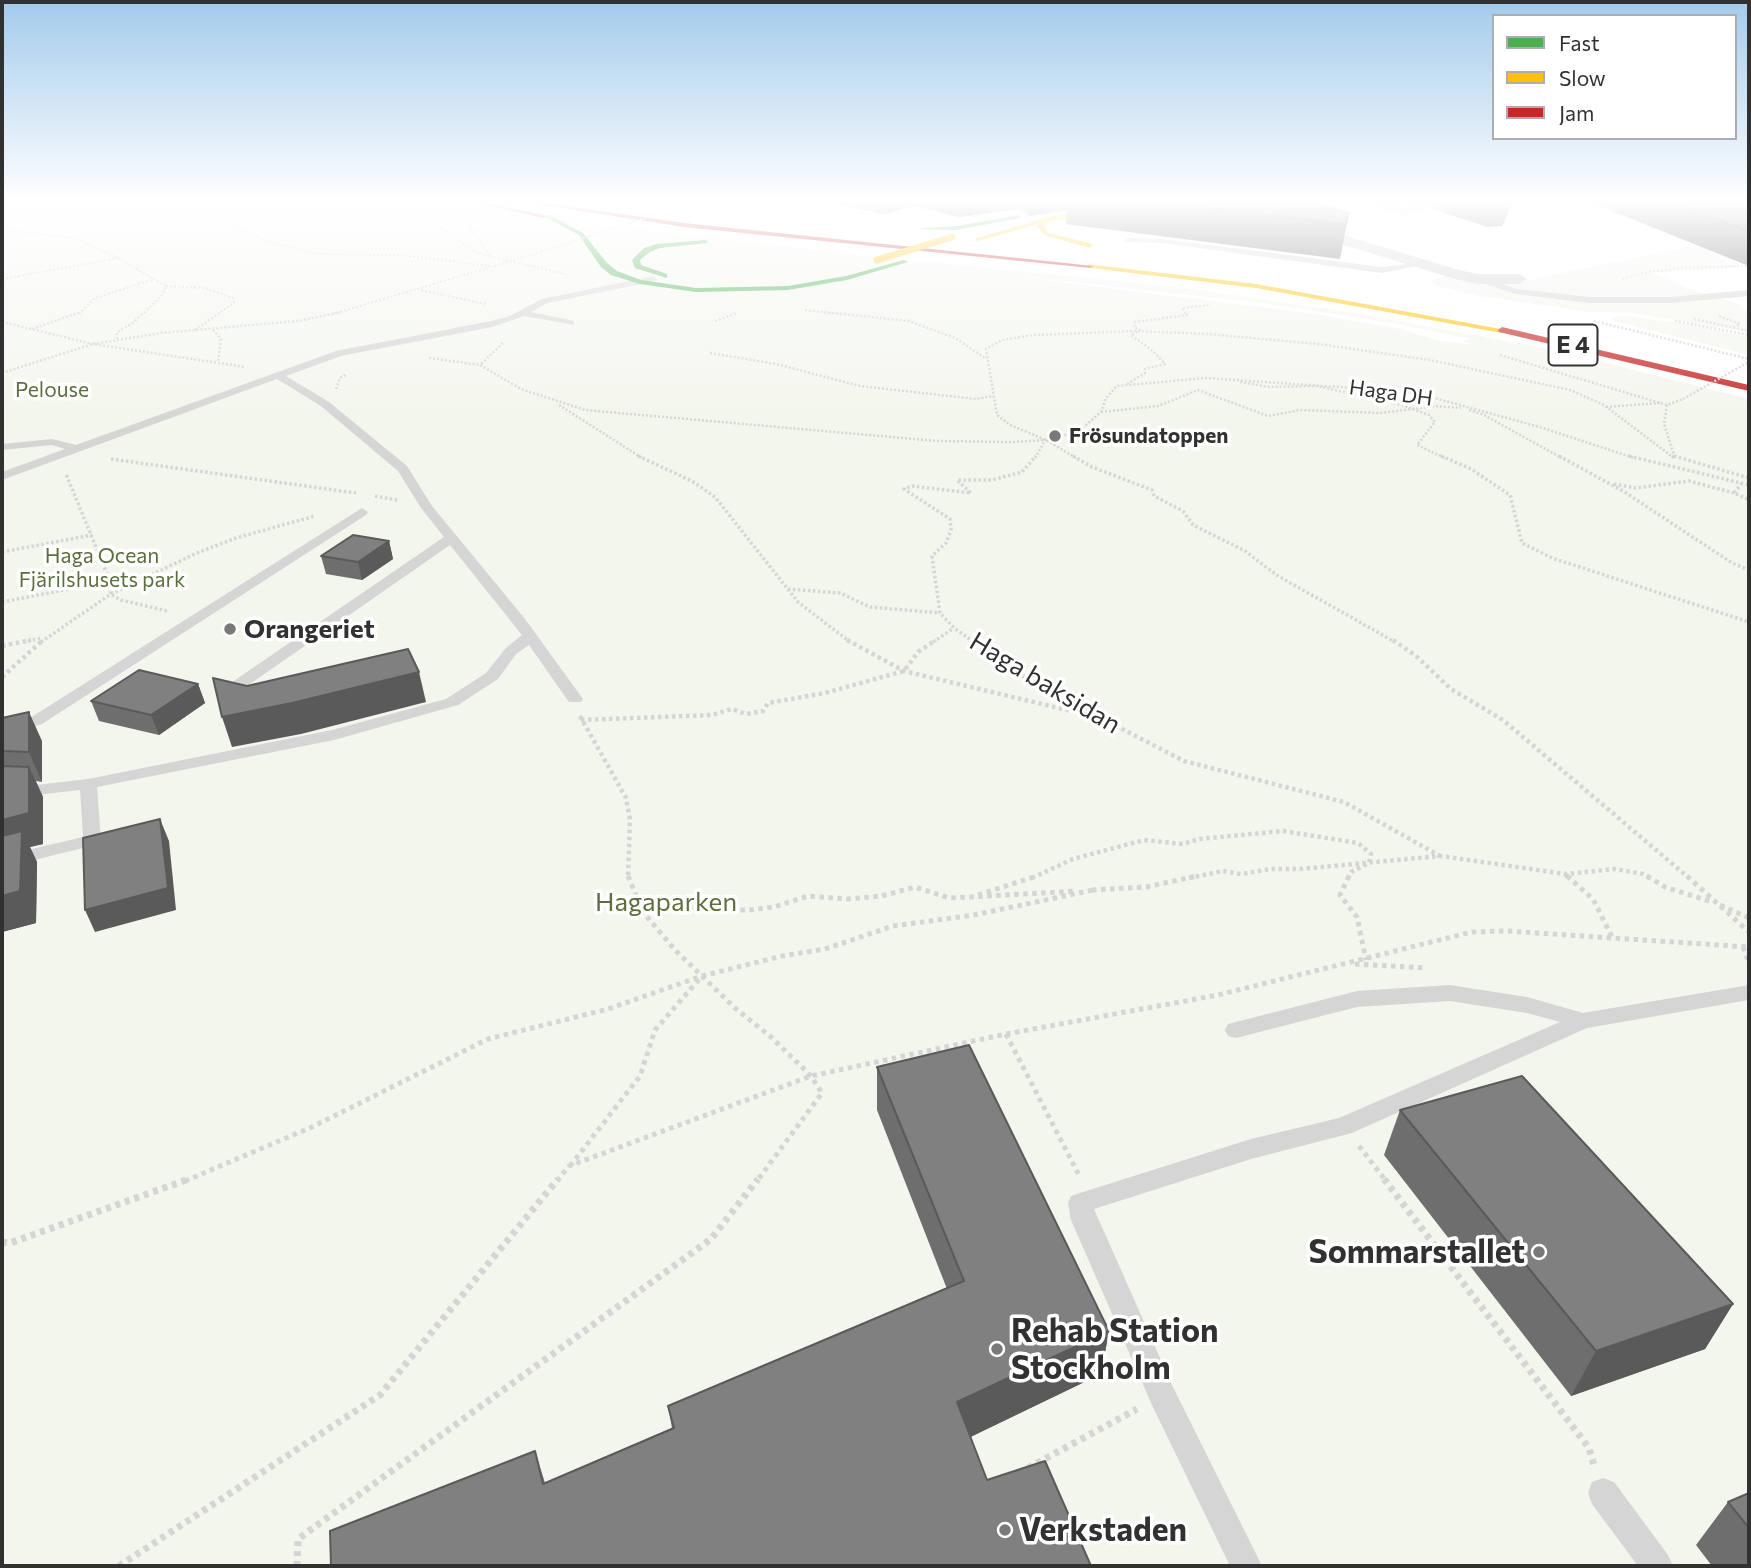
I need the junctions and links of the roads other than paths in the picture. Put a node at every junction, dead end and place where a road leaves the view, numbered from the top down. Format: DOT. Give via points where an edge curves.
graph roads {
  1 [pos="617,274"];
  2 [pos="659,274"];
  3 [pos="816,274"];
  4 [pos="860,274"];
  5 [pos="1077,274"];
  6 [pos="1164,274"];
  7 [pos="1237,274"];
  8 [pos="1291,274"];
  9 [pos="1460,274"];
  10 [pos="664,276"];
  11 [pos="1478,279"];
  12 [pos="1519,279"];
  13 [pos="1335,281"];
  14 [pos="640,282"];
  15 [pos="1749,293"];
  16 [pos="524,313"];
  17 [pos="1439,317"];
  18 [pos="570,323"];
  19 [pos="1746,369"];
  20 [pos="279,376"];
  21 [pos="1749,388"];
  22 [pos="2,447"];
  23 [pos="77,449"];
  24 [pos="2,475"];
  25 [pos="362,512"];
  26 [pos="451,538"];
  27 [pos="530,636"];
  28 [pos="231,690"];
  29 [pos="575,698"];
  30 [pos="2,731"];
  31 [pos="88,785"];
  32 [pos="2,788"];
  33 [pos="2,862"];
  34 [pos="1749,993"];
  35 [pos="1583,1021"];
  36 [pos="1236,1030"];
  37 [pos="1603,1493"];
  38 [pos="1246,1566"];
  39 [pos="1657,1566"];
  1 -- 14 [label="main road"];
  2 -- 10 [label="main road"];
  3 -- 10 [label="main road, bridge" via="719,282"];
  4 -- 14 [label="main road" via="788,288 696,290"];
  5 -- 17 [label="main road"];
  6 -- 17 [label="main road, E 4"];
  7 -- 19 [label="main road, E 4" via="1526,324"];
  8 -- 13 [label="main road"];
  9 -- 11 [label="street"];
  10 -- 14 [label="lane"];
  11 -- 12 [label="street"];
  11 -- 15 [label="lane" via="1516,291 1590,300 1670,300"];
  14 -- 16 [label="lane" via="545,301"];
  16 -- 18 [label="lane"];
  16 -- 20 [label="lane" via="442,335 340,353"];
  17 -- 21 [label="main road, E 4"];
  20 -- 23 [label="lane"];
  20 -- 26 [label="lane" via="325,404 403,469"];
  22 -- 23 [label="lane" via="52,442"];
  23 -- 24 [label="lane"];
  25 -- 30 [label="lane" via="36,721"];
  26 -- 27 [label="lane"];
  26 -- 28 [label="lane"];
  27 -- 29 [label="lane"];
  27 -- 31 [label="lane" via="492,676 452,702 334,735"];
  31 -- 32 [label="lane"];
  31 -- 33 [label="lane" via="92,840"];
  34 -- 35 [label="lane"];
  35 -- 36 [label="lane" via="1527,1005 1450,993 1357,999"];
  35 -- 38 [label="lane" via="1343,1126 1251,1149 1080,1203 1163,1395"];
  37 -- 39 [label="lane"];
}
